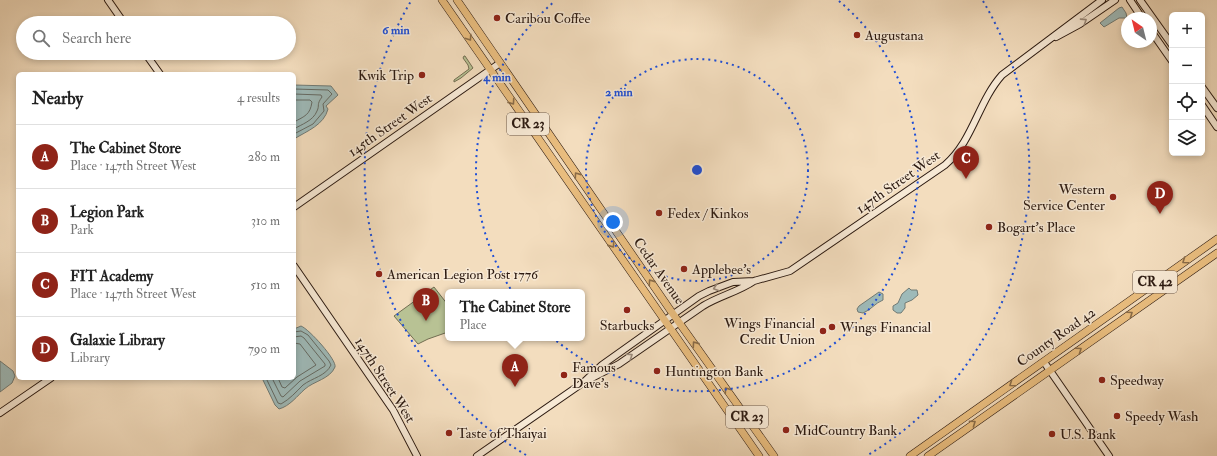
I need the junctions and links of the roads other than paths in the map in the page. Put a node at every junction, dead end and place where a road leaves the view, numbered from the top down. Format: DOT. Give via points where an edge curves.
graph roads {
  1 [pos="108,0"];
  2 [pos="442,0"];
  3 [pos="457,0"];
  4 [pos="1102,0"];
  5 [pos="1116,0"];
  6 [pos="1130,0"];
  7 [pos="1140,0"];
  8 [pos="1138,12"];
  9 [pos="119,16"];
  10 [pos="1157,40"];
  11 [pos="1169,41"];
  12 [pos="1038,48"];
  13 [pos="1169,57"];
  14 [pos="150,60"];
  15 [pos="500,63"];
  16 [pos="490,70"];
  17 [pos="159,72"];
  18 [pos="1205,91"];
  19 [pos="1217,108"];
  20 [pos="1205,109"];
  21 [pos="1217,127"];
  22 [pos="296,206"];
  23 [pos="1217,238"];
  24 [pos="1217,253"];
  25 [pos="296,269"];
  26 [pos="754,282"];
  27 [pos="673,314"];
  28 [pos="664,320"];
  29 [pos="679,322"];
  30 [pos="670,329"];
  31 [pos="1044,362"];
  32 [pos="1050,370"];
  33 [pos="47,380"];
  34 [pos="584,382"];
  35 [pos="0,414"];
  36 [pos="417,456"];
  37 [pos="477,456"];
  38 [pos="759,456"];
  39 [pos="774,456"];
  40 [pos="910,456"];
  41 [pos="928,456"];
  42 [pos="1109,456"];
  1 -- 9 [label="street"];
  2 -- 16 [label="highway, Cedar Avenue / CR 23, one-way"];
  3 -- 15 [label="highway, Cedar Avenue / CR 23"];
  4 -- 12 [label="street, 147th Street West"];
  12 -- 5 [label="street, 147th Street West, one-way"];
  6 -- 8 [label="street"];
  7 -- 11 [label="street"];
  10 -- 13 [label="street"];
  12 -- 26 [label="street, 147th Street West" via="1008,69 996,81 958,153 945,165 801,264"];
  14 -- 17 [label="street"];
  15 -- 16 [label="street, 145th Street West"];
  27 -- 15 [label="highway, Cedar Avenue / CR 23, one-way"];
  16 -- 22 [label="street, 145th Street West"];
  16 -- 28 [label="highway, Cedar Avenue / CR 23, one-way"];
  18 -- 19 [label="street"];
  20 -- 21 [label="street"];
  23 -- 31 [label="highway, County Road 42 / CR 42, one-way"];
  32 -- 24 [label="highway, County Road 42 / CR 42, one-way"];
  25 -- 36 [label="street, 147th Street West" via="393,410"];
  26 -- 27 [label="street, 147th Street West, one-way" via="734,282 710,291"];
  26 -- 29 [label="street, 147th Street West" via="709,302"];
  27 -- 28 [label="street, 147th Street West"];
  27 -- 29 [label="highway, Cedar Avenue / CR 23"];
  28 -- 30 [label="highway, Cedar Avenue / CR 23"];
  28 -- 34 [label="street, 147th Street West" via="602,365"];
  29 -- 30 [label="street, 147th Street West"];
  39 -- 29 [label="highway, Cedar Avenue / CR 23, one-way"];
  34 -- 30 [label="street, 147th Street West, one-way" via="615,366"];
  30 -- 38 [label="highway, Cedar Avenue / CR 23"];
  31 -- 32 [label="street"];
  31 -- 40 [label="highway, County Road 42 / CR 42, one-way"];
  41 -- 32 [label="highway, County Road 42 / CR 42, one-way"];
  32 -- 42 [label="street"];
  33 -- 35 [label="street"];
  34 -- 37 [label="street, 147th Street West"];
}
